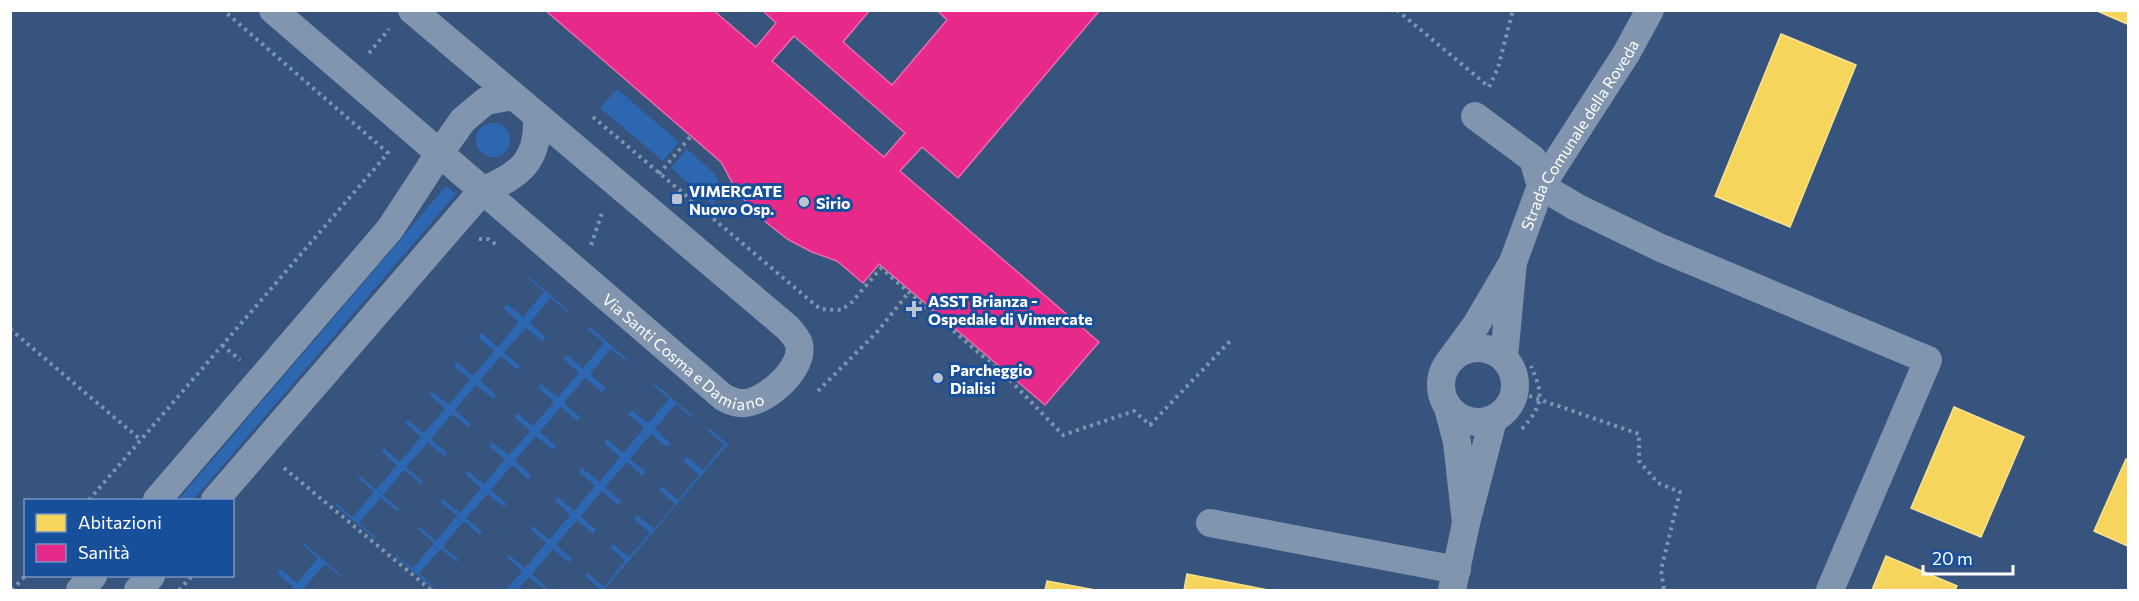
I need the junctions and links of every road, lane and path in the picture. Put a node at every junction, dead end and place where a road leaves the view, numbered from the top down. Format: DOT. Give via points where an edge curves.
graph roads {
  1 [pos="223,10"];
  2 [pos="273,10"];
  3 [pos="412,10"];
  4 [pos="1397,10"];
  5 [pos="1513,10"];
  6 [pos="1650,10"];
  7 [pos="513,96"];
  8 [pos="1475,116"];
  9 [pos="537,117"];
  10 [pos="593,117"];
  11 [pos="691,136"];
  12 [pos="439,154"];
  13 [pos="659,174"];
  14 [pos="1541,186"];
  15 [pos="622,189"];
  16 [pos="482,191"];
  17 [pos="476,240"];
  18 [pos="503,250"];
  19 [pos="1513,262"];
  20 [pos="573,268"];
  21 [pos="909,292"];
  22 [pos="10,328"];
  23 [pos="1232,339"];
  24 [pos="1504,357"];
  25 [pos="1448,362"];
  26 [pos="818,391"];
  27 [pos="1515,392"];
  28 [pos="1448,408"];
  29 [pos="1492,420"];
  30 [pos="141,440"];
  31 [pos="284,468"];
  32 [pos="91,499"];
  33 [pos="159,499"];
  34 [pos="217,499"];
  35 [pos="1210,523"];
  36 [pos="1466,523"];
  37 [pos="24,577"];
  38 [pos="92,577"];
  39 [pos="150,577"];
  40 [pos="191,577"];
  41 [pos="1454,580"];
  42 [pos="12,591"];
  43 [pos="80,591"];
  44 [pos="138,591"];
  45 [pos="179,591"];
  46 [pos="431,591"];
  47 [pos="1664,591"];
  48 [pos="1830,591"];
  1 -- 30 [label="path" via="388,153"];
  2 -- 12 [label="street, Via Santi Cosma e Damiano"];
  3 -- 7 [label="street, Via Santi Cosma e Damiano"];
  4 -- 5 [label="path" via="1489,87"];
  6 -- 14 [label="street, Strada Comunale della Roveda"];
  7 -- 9 [label="street, Via Santi Cosma e Damiano"];
  7 -- 12 [label="street" via="486,101 475,109"];
  8 -- 14 [label="street" via="1533,159"];
  9 -- 15 [label="street, Via Santi Cosma e Damiano"];
  9 -- 16 [label="street" via="534,152 523,167"];
  10 -- 13 [label="path"];
  11 -- 13 [label="path"];
  12 -- 16 [label="street, Via Santi Cosma e Damiano"];
  12 -- 33 [label="street" via="390,229"];
  13 -- 21 [label="path" via="820,309 841,310 881,268"];
  14 -- 19 [label="street, Strada Comunale della Roveda"];
  14 -- 48 [label="street" via="1661,248 1928,360"];
  15 -- 20 [label="path" via="602,211 591,247"];
  15 -- 20 [label="street, Via Santi Cosma e Damiano" via="788,328 798,344 794,368 768,393 746,404 734,403"];
  16 -- 20 [label="street, Via Santi Cosma e Damiano"];
  16 -- 34 [label="street"];
  17 -- 18 [label="path" via="488,239"];
  19 -- 24 [label="street, Strada Comunale della Roveda"];
  19 -- 25 [label="street, Strada Comunale della Roveda" via="1476,325"];
  21 -- 23 [label="path" via="1009,379 1063,435 1134,411 1150,425"];
  21 -- 26 [label="path" via="878,331"];
  22 -- 30 [label="path"];
  24 -- 25 [label="street" via="1480,348 1463,352"];
  24 -- 27 [label="street, Strada Comunale della Roveda" via="1515,379"];
  25 -- 28 [label="street, Strada Comunale della Roveda" via="1441,385"];
  27 -- 29 [label="street" via="1503,414"];
  27 -- 47 [label="path" via="1639,434 1639,461 1658,483 1680,492 1661,570"];
  28 -- 29 [label="street" via="1467,421"];
  28 -- 36 [label="street, Strada Comunale della Roveda" via="1457,442"];
  29 -- 36 [label="street, Strada Comunale della Roveda"];
  30 -- 32 [label="path"];
  31 -- 46 [label="path"];
  35 -- 41 [label="street, Strada Comunale della Roveda"];
  36 -- 41 [label="street, Strada Comunale della Roveda"];
  37 -- 42 [label="path"];
  38 -- 43 [label="street"];
  39 -- 44 [label="street"];
  40 -- 45 [label="path"];
}
